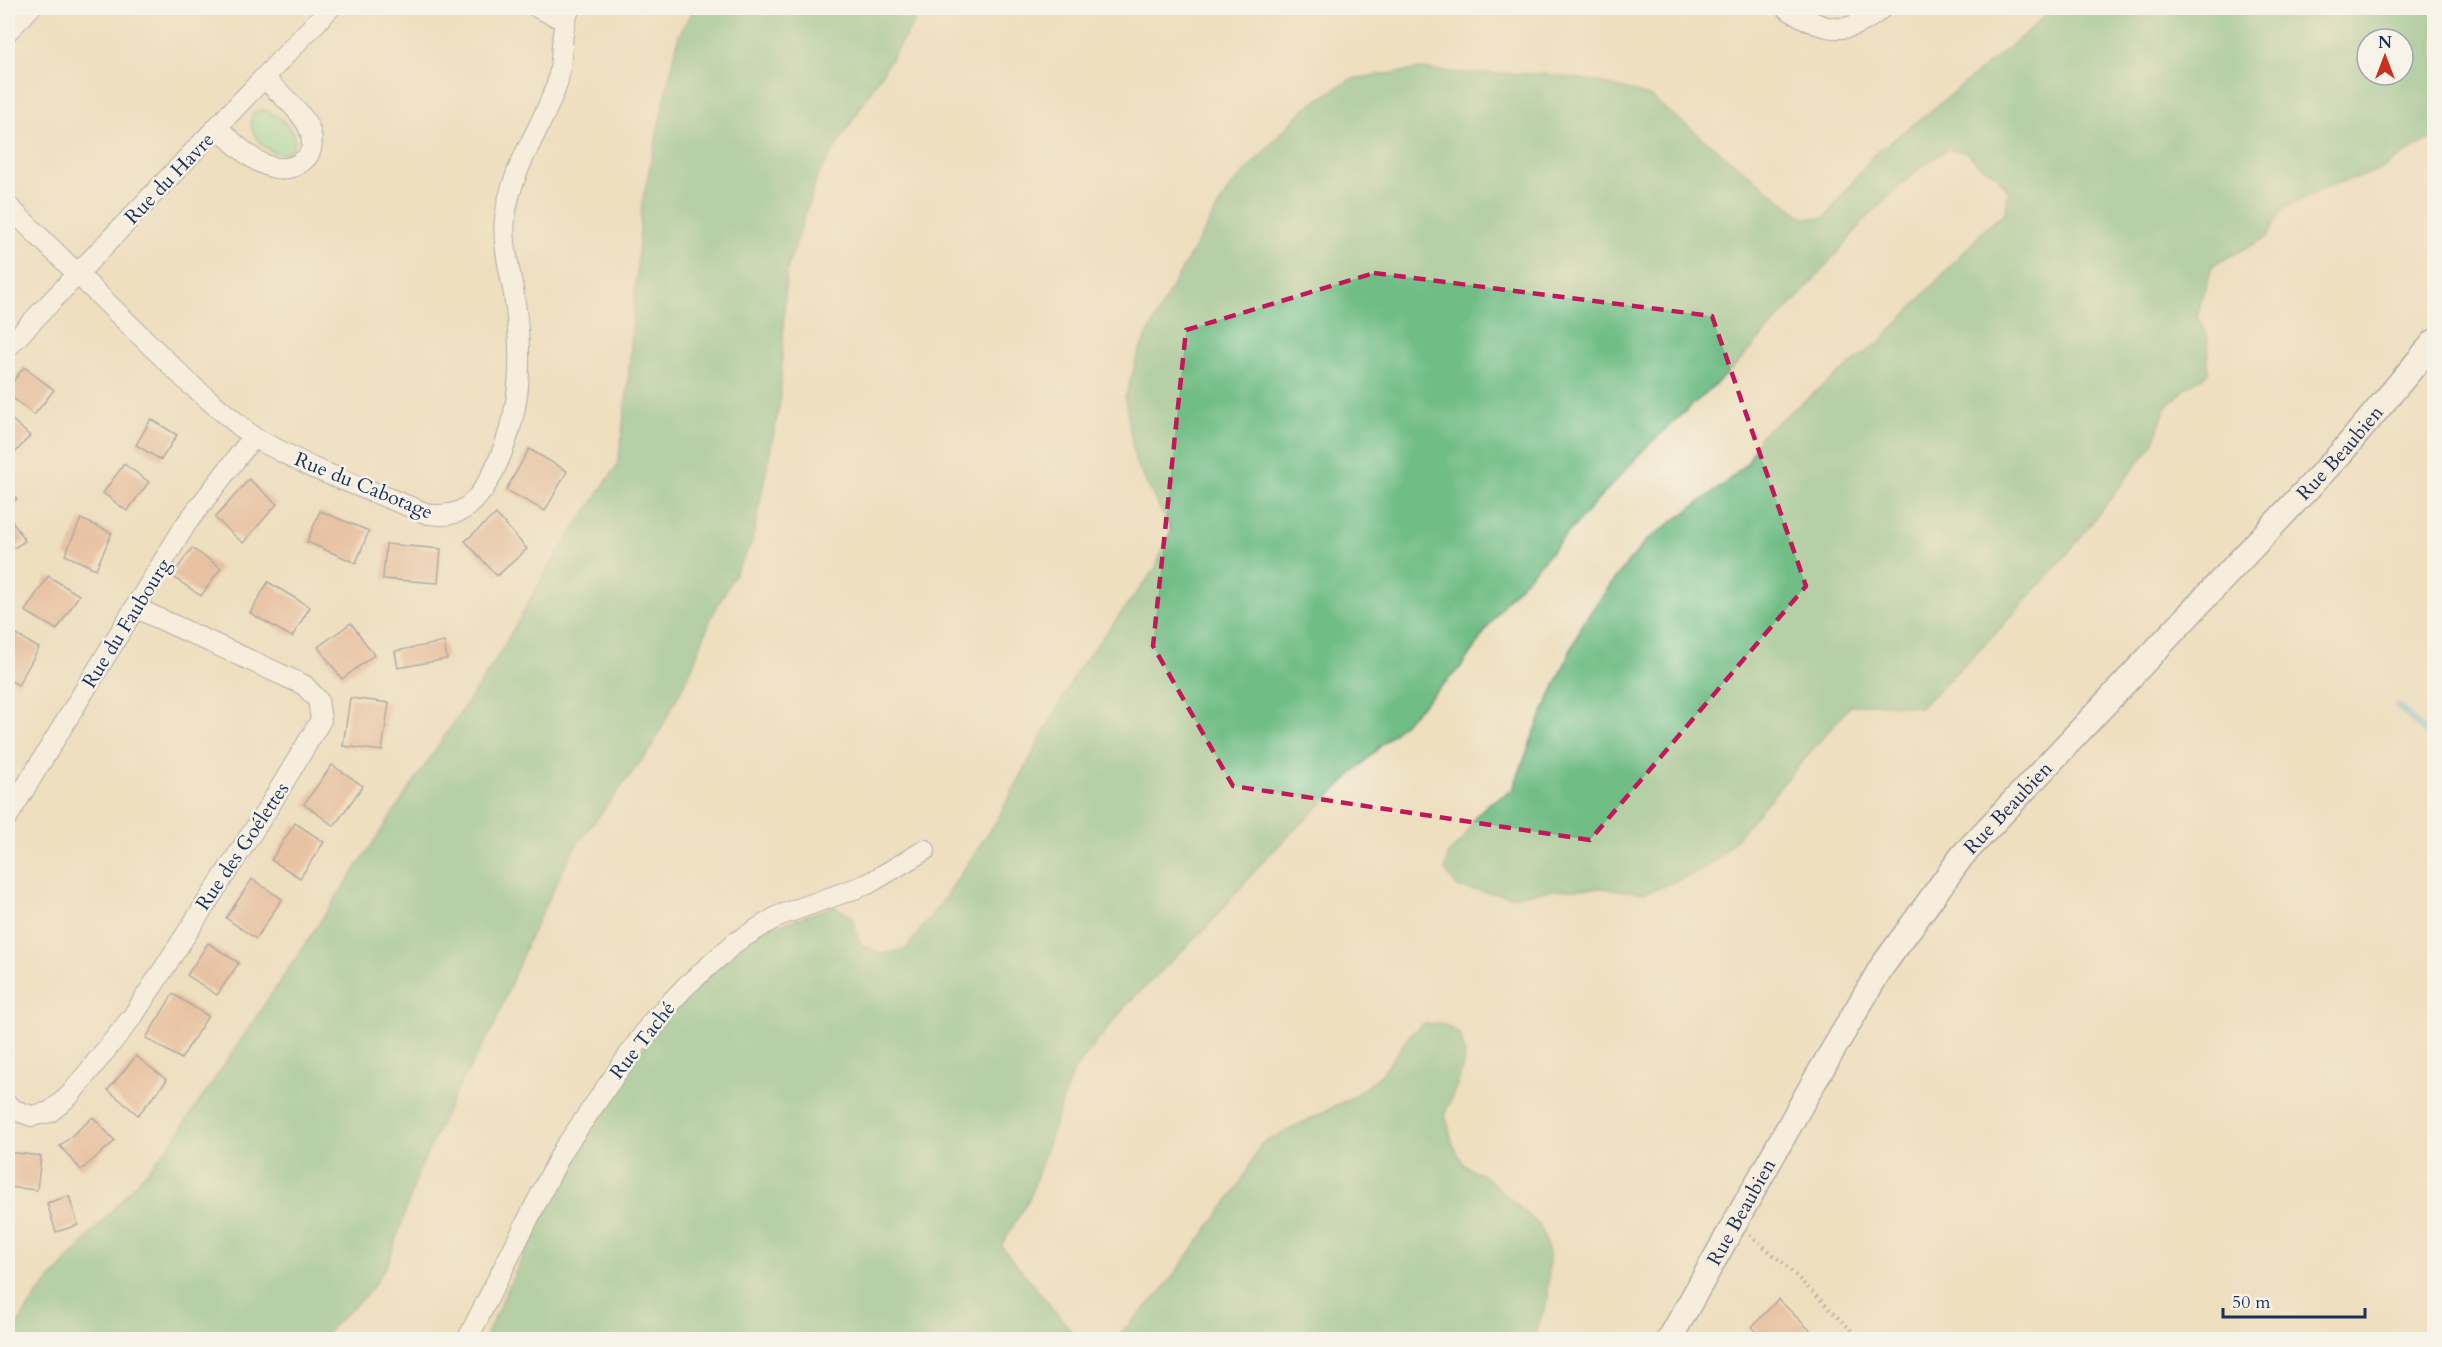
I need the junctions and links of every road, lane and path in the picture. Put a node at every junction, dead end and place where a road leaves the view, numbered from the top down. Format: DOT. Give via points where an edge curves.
graph roads {
  1 [pos="30,8"];
  2 [pos="330,8"];
  3 [pos="538,8"];
  4 [pos="1786,8"];
  5 [pos="1882,8"];
  6 [pos="567,14"];
  7 [pos="8,31"];
  8 [pos="264,78"];
  9 [pos="218,128"];
  10 [pos="8,206"];
  11 [pos="77,274"];
  12 [pos="2434,342"];
  13 [pos="8,347"];
  14 [pos="252,437"];
  15 [pos="136,608"];
  16 [pos="8,816"];
  17 [pos="925,850"];
  18 [pos="8,1105"];
  19 [pos="1734,1224"];
  20 [pos="467,1340"];
  21 [pos="1669,1340"];
  22 [pos="1861,1340"];
  1 -- 7 [label="street"];
  2 -- 8 [label="street, Rue du Havre"];
  3 -- 6 [label="street"];
  4 -- 5 [label="street" via="1810,22 1839,29 1855,27"];
  6 -- 14 [label="street, Rue du Cabotage" via="556,86 517,174 504,219 521,357 517,404 504,452 472,504 448,517 428,514 313,468"];
  8 -- 9 [label="street, Rue du Havre"];
  8 -- 9 [label="street" via="299,113 309,129 312,144 308,157 294,168 279,169 257,161"];
  9 -- 11 [label="street, Rue du Havre"];
  10 -- 11 [label="street, Rue du Cabotage"];
  11 -- 13 [label="street, Rue du Havre"];
  11 -- 14 [label="street, Rue du Cabotage" via="190,384"];
  12 -- 19 [label="main road, Rue Beaubien" via="2341,453 1962,856 1881,968"];
  14 -- 15 [label="street, Rue du Faubourg" via="186,524"];
  15 -- 16 [label="street, Rue du Faubourg"];
  15 -- 18 [label="street, Rue des Goélettes" via="304,685 318,700 321,720 133,1016 99,1060 50,1112 32,1116"];
  17 -- 20 [label="street, Rue Taché" via="868,884 778,916 736,942 651,1023 563,1150"];
  19 -- 21 [label="main road, Rue Beaubien"];
  19 -- 22 [label="path" via="1768,1249"];
}
